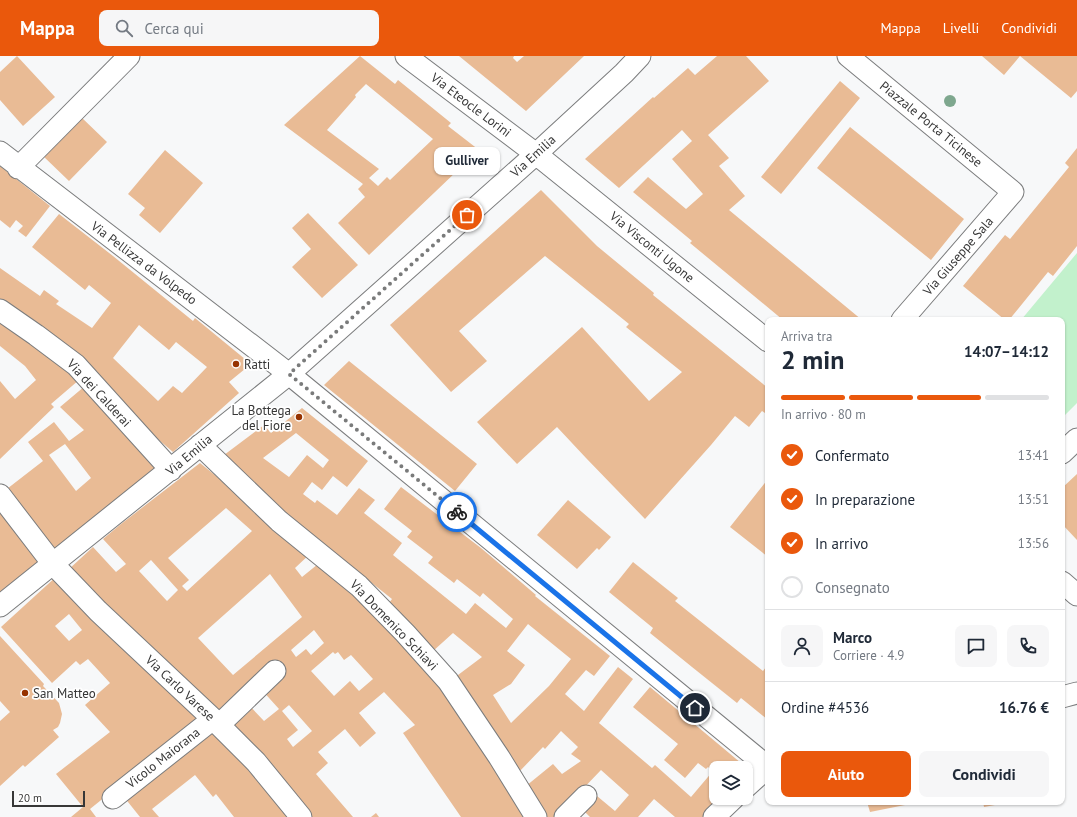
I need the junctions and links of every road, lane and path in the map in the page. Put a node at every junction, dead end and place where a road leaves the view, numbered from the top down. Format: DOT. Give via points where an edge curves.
graph roads {
  1 [pos="128,56"];
  2 [pos="406,56"];
  3 [pos="640,56"];
  4 [pos="648,56"];
  5 [pos="848,56"];
  6 [pos="624,73"];
  7 [pos="0,152"];
  8 [pos="536,154"];
  9 [pos="18,168"];
  10 [pos="1013,192"];
  11 [pos="0,310"];
  12 [pos="905,317"];
  13 [pos="765,339"];
  14 [pos="289,374"];
  15 [pos="1077,439"];
  16 [pos="200,445"];
  17 [pos="1065,450"];
  18 [pos="171,470"];
  19 [pos="0,495"];
  20 [pos="53,564"];
  21 [pos="1065,585"];
  22 [pos="1077,596"];
  23 [pos="0,606"];
  24 [pos="276,671"];
  25 [pos="1077,693"];
  26 [pos="1065,696"];
  27 [pos="216,722"];
  28 [pos="765,765"];
  29 [pos="765,770"];
  30 [pos="753,781"];
  31 [pos="586,796"];
  32 [pos="113,798"];
  33 [pos="727,805"];
  34 [pos="302,817"];
  35 [pos="536,817"];
  36 [pos="565,817"];
  37 [pos="714,817"];
  1 -- 9 [label="street"];
  2 -- 8 [label="street, Via Eteocle Lorini"];
  3 -- 6 [label="street, Via Emilia"];
  4 -- 6 [label="street, Via Emilia"];
  5 -- 10 [label="street, Piazzale Porta Ticinese"];
  6 -- 8 [label="street, Via Emilia"];
  7 -- 9 [label="street, Via Pellizza da Volpedo"];
  8 -- 13 [label="street, Via Visconti Ugone"];
  8 -- 14 [label="street, Via Emilia"];
  9 -- 14 [label="street, Via Pellizza da Volpedo"];
  10 -- 12 [label="street, Via Giuseppe Sala"];
  11 -- 18 [label="street, Via dei Calderai" via="76,365"];
  14 -- 16 [label="street, Via Emilia"];
  14 -- 28 [label="street, Via Pellizza da Volpedo"];
  15 -- 17 [label="street"];
  16 -- 18 [label="street, Via Emilia"];
  16 -- 35 [label="street, Via Domenico Schiavi" via="279,521 359,586 405,633 448,681"];
  18 -- 20 [label="street, Via Emilia"];
  19 -- 20 [label="street, Via Carlo Varese"];
  20 -- 23 [label="street, Via Emilia"];
  20 -- 27 [label="street, Via Carlo Varese" via="98,611"];
  21 -- 22 [label="street"];
  24 -- 27 [label="street, Vicolo Maiorana"];
  25 -- 26 [label="street"];
  27 -- 32 [label="street, Vicolo Maiorana"];
  27 -- 34 [label="street, Via Carlo Varese" via="256,762"];
  29 -- 30 [label="street"];
  31 -- 36 [label="street"];
  33 -- 37 [label="street"];
}
